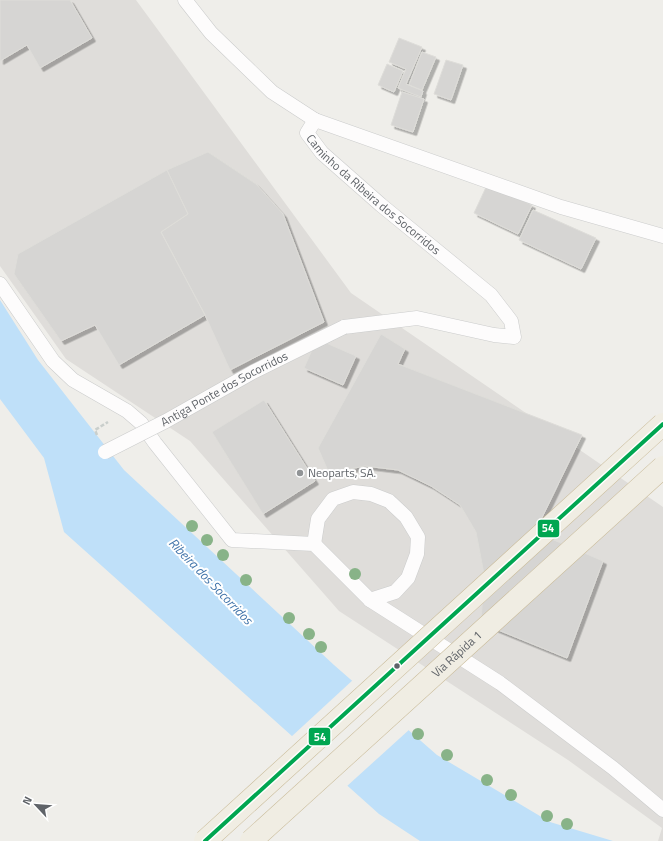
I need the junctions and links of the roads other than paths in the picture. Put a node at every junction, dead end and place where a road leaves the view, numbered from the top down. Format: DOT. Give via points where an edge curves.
graph roads {
  1 [pos="185,0"];
  2 [pos="315,120"];
  3 [pos="663,236"];
  4 [pos="0,284"];
  5 [pos="344,327"];
  6 [pos="663,424"];
  7 [pos="105,452"];
  8 [pos="663,467"];
  9 [pos="314,544"];
  10 [pos="370,600"];
  11 [pos="663,810"];
  12 [pos="205,841"];
  13 [pos="251,841"];
  1 -- 2 [label="lane" via="211,33 272,92"];
  2 -- 3 [label="lane, Caminho da Ribeira dos Socorridos" via="561,207"];
  2 -- 5 [label="lane, Caminho da Ribeira dos Socorridos" via="307,133 322,153 491,295 511,321 514,337 417,318"];
  4 -- 9 [label="lane" via="53,361 73,380 127,411 141,424 232,540"];
  5 -- 7 [label="lane, Antiga Ponte dos Socorridos, bridge" via="253,372 166,422"];
  6 -- 12 [label="highway, bridge"];
  8 -- 13 [label="highway, Via Rápida 1, bridge"];
  9 -- 10 [label="lane"];
  9 -- 10 [label="lane" via="318,519 333,499 352,492 371,494 389,501 406,517 418,537 417,554 408,578 395,592"];
  10 -- 11 [label="lane" via="500,683 613,768"];
}
